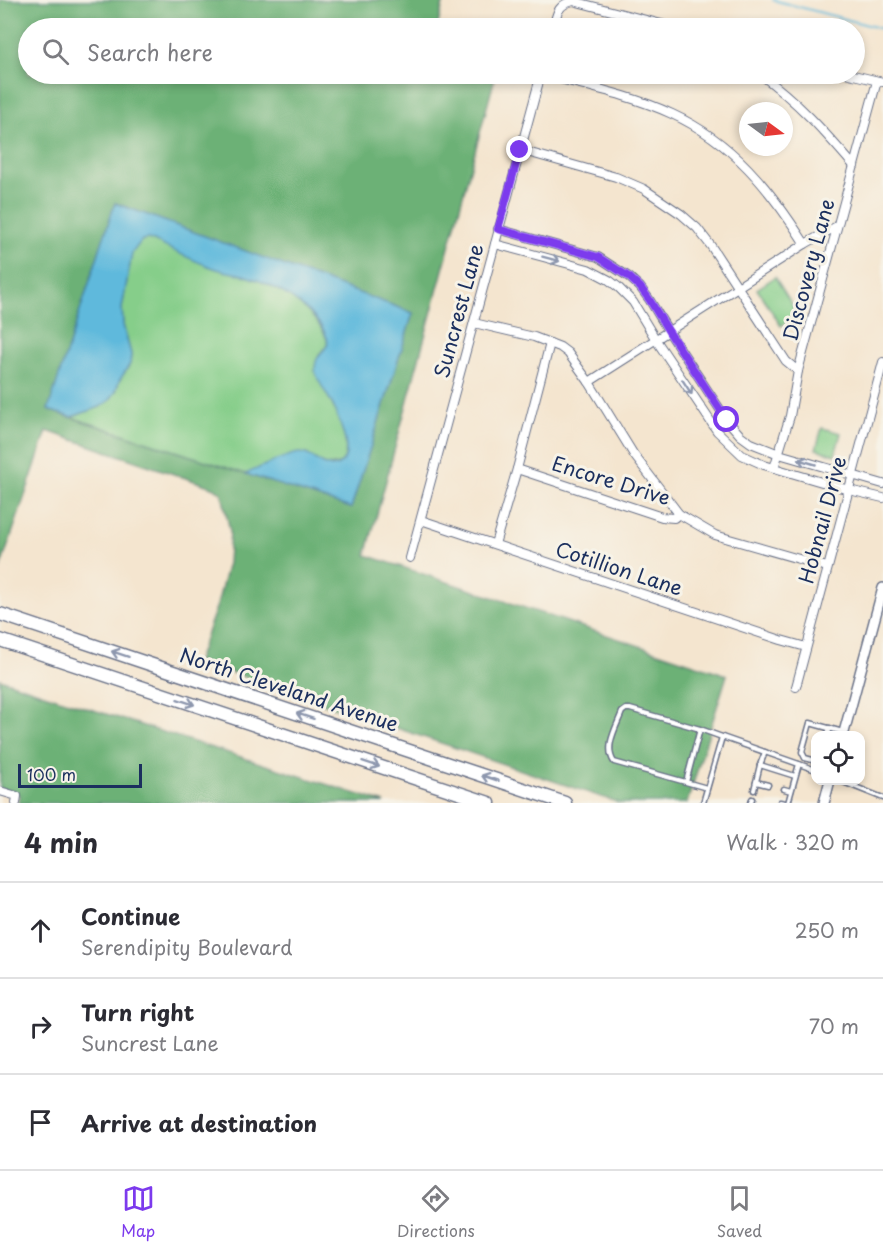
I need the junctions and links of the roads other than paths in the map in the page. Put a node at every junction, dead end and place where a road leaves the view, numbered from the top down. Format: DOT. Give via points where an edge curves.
graph roads {
  1 [pos="556,18"];
  2 [pos="637,18"];
  3 [pos="865,78"];
  4 [pos="880,81"];
  5 [pos="538,84"];
  6 [pos="577,84"];
  7 [pos="773,84"];
  8 [pos="520,150"];
  9 [pos="854,166"];
  10 [pos="837,226"];
  11 [pos="498,229"];
  12 [pos="495,244"];
  13 [pos="805,244"];
  14 [pos="738,287"];
  15 [pos="474,322"];
  16 [pos="669,332"];
  17 [pos="656,340"];
  18 [pos="550,343"];
  19 [pos="883,362"];
  20 [pos="798,371"];
  21 [pos="590,382"];
  22 [pos="778,454"];
  23 [pos="774,468"];
  24 [pos="517,469"];
  25 [pos="852,475"];
  26 [pos="883,484"];
  27 [pos="849,490"];
  28 [pos="883,498"];
  29 [pos="679,513"];
  30 [pos="421,520"];
  31 [pos="495,544"];
  32 [pos="410,558"];
  33 [pos="827,567"];
  34 [pos="883,588"];
  35 [pos="0,614"];
  36 [pos="0,638"];
  37 [pos="806,647"];
  38 [pos="795,687"];
  39 [pos="830,728"];
  40 [pos="700,729"];
  41 [pos="829,731"];
  42 [pos="836,731"];
  43 [pos="844,731"];
  44 [pos="722,736"];
  45 [pos="765,752"];
  46 [pos="811,760"];
  47 [pos="811,763"];
  48 [pos="799,764"];
  49 [pos="760,765"];
  50 [pos="808,767"];
  51 [pos="811,768"];
  52 [pos="795,776"];
  53 [pos="686,782"];
  54 [pos="756,782"];
  55 [pos="768,785"];
  56 [pos="829,785"];
  57 [pos="850,785"];
  58 [pos="707,788"];
  59 [pos="784,789"];
  60 [pos="754,790"];
  61 [pos="0,791"];
  62 [pos="791,791"];
  63 [pos="882,798"];
  64 [pos="16,800"];
  65 [pos="489,803"];
  66 [pos="565,803"];
  67 [pos="705,803"];
  68 [pos="784,803"];
  69 [pos="824,803"];
  70 [pos="879,803"];
  1 -- 2 [label="street" via="564,3 573,2"];
  3 -- 4 [label="street"];
  4 -- 9 [label="street, Discovery Lane"];
  5 -- 8 [label="street, Suncrest Lane"];
  6 -- 13 [label="street" via="645,103 708,135 764,185"];
  7 -- 9 [label="street" via="808,114"];
  8 -- 11 [label="street, Suncrest Lane"];
  8 -- 14 [label="street" via="616,177 657,196 696,228"];
  9 -- 10 [label="street, Discovery Lane"];
  10 -- 13 [label="street"];
  10 -- 20 [label="street, Discovery Lane"];
  11 -- 12 [label="street, Suncrest Lane"];
  11 -- 16 [label="street" via="609,263 640,287"];
  12 -- 15 [label="street, Suncrest Lane"];
  12 -- 17 [label="street, one-way" via="588,269 609,280 633,302"];
  13 -- 14 [label="street"];
  14 -- 16 [label="street"];
  14 -- 20 [label="street" via="786,361"];
  15 -- 18 [label="street"];
  15 -- 30 [label="street, Suncrest Lane"];
  16 -- 17 [label="street"];
  16 -- 22 [label="street" via="732,428 751,443"];
  17 -- 21 [label="street"];
  17 -- 23 [label="street, one-way" via="724,440 752,460"];
  18 -- 21 [label="street" via="568,352"];
  18 -- 24 [label="street"];
  19 -- 25 [label="street, Hobnail Drive"];
  20 -- 22 [label="street, Discovery Lane"];
  21 -- 29 [label="street" via="634,455"];
  22 -- 23 [label="street, Discovery Lane"];
  25 -- 22 [label="street, one-way"];
  23 -- 27 [label="street"];
  24 -- 29 [label="street, Encore Drive" via="662,517 674,518"];
  24 -- 31 [label="street"];
  25 -- 26 [label="street"];
  25 -- 27 [label="street, Hobnail Drive"];
  27 -- 28 [label="street"];
  27 -- 33 [label="street, Hobnail Drive"];
  29 -- 33 [label="street, Encore Drive" via="715,535"];
  30 -- 31 [label="street, Cotillion Lane"];
  30 -- 32 [label="street, Suncrest Lane"];
  31 -- 37 [label="street, Cotillion Lane"];
  33 -- 37 [label="street, Hobnail Drive"];
  34 -- 43 [label="street"];
  66 -- 35 [label="main road, North Cleveland Avenue, one-way"];
  36 -- 65 [label="main road, one-way"];
  37 -- 38 [label="street, Hobnail Drive"];
  39 -- 41 [label="lane"];
  39 -- 42 [label="lane"];
  39 -- 46 [label="lane" via="810,723 802,752"];
  40 -- 44 [label="lane"];
  40 -- 53 [label="lane"];
  40 -- 53 [label="lane" via="626,709 610,743 614,762"];
  44 -- 45 [label="lane"];
  44 -- 58 [label="lane"];
  45 -- 48 [label="lane"];
  45 -- 49 [label="lane"];
  47 -- 50 [label="lane"];
  48 -- 50 [label="lane"];
  48 -- 52 [label="lane"];
  49 -- 52 [label="lane"];
  49 -- 54 [label="lane"];
  50 -- 51 [label="lane"];
  52 -- 62 [label="lane"];
  53 -- 58 [label="lane"];
  54 -- 55 [label="lane"];
  54 -- 60 [label="lane"];
  56 -- 69 [label="street"];
  57 -- 63 [label="lane"];
  58 -- 67 [label="lane"];
  59 -- 62 [label="lane"];
  61 -- 64 [label="street"];
  62 -- 68 [label="lane"];
  63 -- 70 [label="lane"];
}
